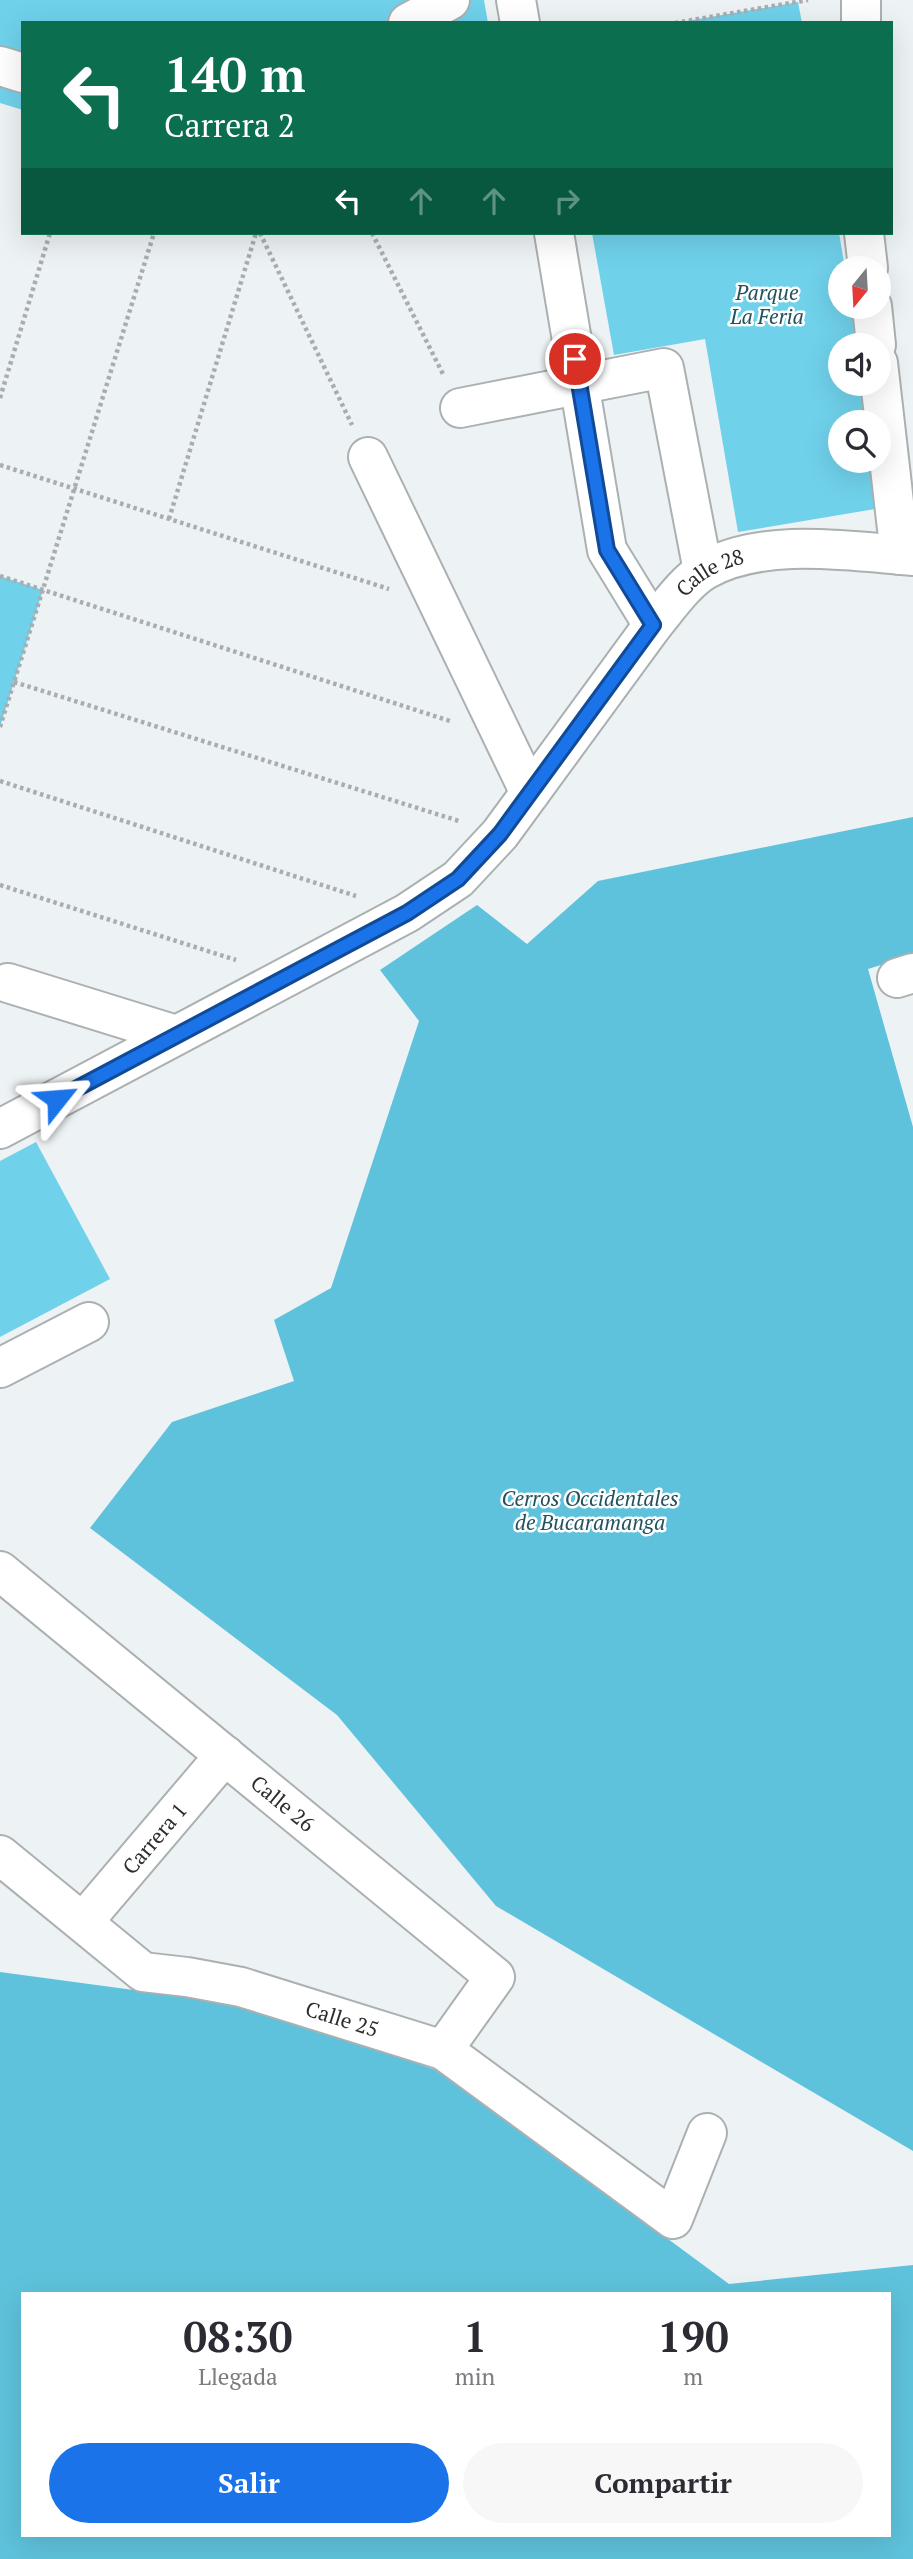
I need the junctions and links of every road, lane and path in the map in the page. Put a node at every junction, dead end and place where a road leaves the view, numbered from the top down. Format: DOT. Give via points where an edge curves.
graph roads {
  1 [pos="450,0"];
  2 [pos="516,0"];
  3 [pos="808,0"];
  4 [pos="861,0"];
  5 [pos="412,21"];
  6 [pos="520,21"];
  7 [pos="687,21"];
  8 [pos="861,21"];
  9 [pos="0,66"];
  10 [pos="21,72"];
  11 [pos="49,235"];
  12 [pos="153,235"];
  13 [pos="257,235"];
  14 [pos="259,235"];
  15 [pos="373,235"];
  16 [pos="554,235"];
  17 [pos="864,235"];
  18 [pos="867,256"];
  19 [pos="579,384"];
  20 [pos="883,396"];
  21 [pos="0,398"];
  22 [pos="460,408"];
  23 [pos="368,457"];
  24 [pos="0,465"];
  25 [pos="74,489"];
  26 [pos="169,519"];
  27 [pos="907,556"];
  28 [pos="703,571"];
  29 [pos="0,576"];
  30 [pos="43,590"];
  31 [pos="440,606"];
  32 [pos="653,625"];
  33 [pos="14,682"];
  34 [pos="0,727"];
  35 [pos="504,738"];
  36 [pos="0,781"];
  37 [pos="530,793"];
  38 [pos="500,834"];
  39 [pos="0,885"];
  40 [pos="407,913"];
  41 [pos="286,977"];
  42 [pos="8,984"];
  43 [pos="176,1035"];
  44 [pos="0,1129"];
  45 [pos="89,1322"];
  46 [pos="0,1368"];
  47 [pos="0,1572"];
  48 [pos="225,1755"];
  49 [pos="0,1855"];
  50 [pos="83,1922"];
  51 [pos="443,2050"];
  52 [pos="707,2133"];
  1 -- 5 [label="street"];
  2 -- 6 [label="street"];
  3 -- 7 [label="path"];
  4 -- 8 [label="street"];
  9 -- 10 [label="street"];
  11 -- 21 [label="path"];
  12 -- 25 [label="path"];
  13 -- 26 [label="path"];
  14 -- 23 [label="path"];
  15 -- 22 [label="path"];
  16 -- 19 [label="street"];
  17 -- 18 [label="street"];
  19 -- 22 [label="street"];
  19 -- 28 [label="street" via="664,368"];
  19 -- 32 [label="street" via="607,550"];
  20 -- 27 [label="street"];
  23 -- 31 [label="street"];
  24 -- 25 [label="path"];
  25 -- 26 [label="path"];
  25 -- 30 [label="path"];
  26 -- 31 [label="path"];
  27 -- 28 [label="street, Calle 28" via="766,550 733,557"];
  28 -- 32 [label="street, Calle 28"];
  29 -- 30 [label="path"];
  30 -- 33 [label="path"];
  30 -- 35 [label="path"];
  31 -- 35 [label="street"];
  32 -- 37 [label="street, Calle 28"];
  33 -- 34 [label="path"];
  33 -- 38 [label="path"];
  35 -- 37 [label="street"];
  36 -- 40 [label="path"];
  37 -- 38 [label="street, Calle 28"];
  38 -- 40 [label="street, Calle 28" via="458,879"];
  39 -- 41 [label="path"];
  40 -- 41 [label="street, Calle 28"];
  41 -- 43 [label="street, Calle 28"];
  42 -- 43 [label="street"];
  43 -- 44 [label="street, Calle 28"];
  45 -- 46 [label="street"];
  47 -- 48 [label="street, Calle 26"];
  48 -- 50 [label="street, Carrera 1"];
  48 -- 51 [label="street, Calle 26" via="495,1977"];
  49 -- 50 [label="street, Calle 25"];
  50 -- 51 [label="street, Calle 25" via="143,1972 241,1987"];
  51 -- 52 [label="street, Calle 25" via="673,2219"];
}
